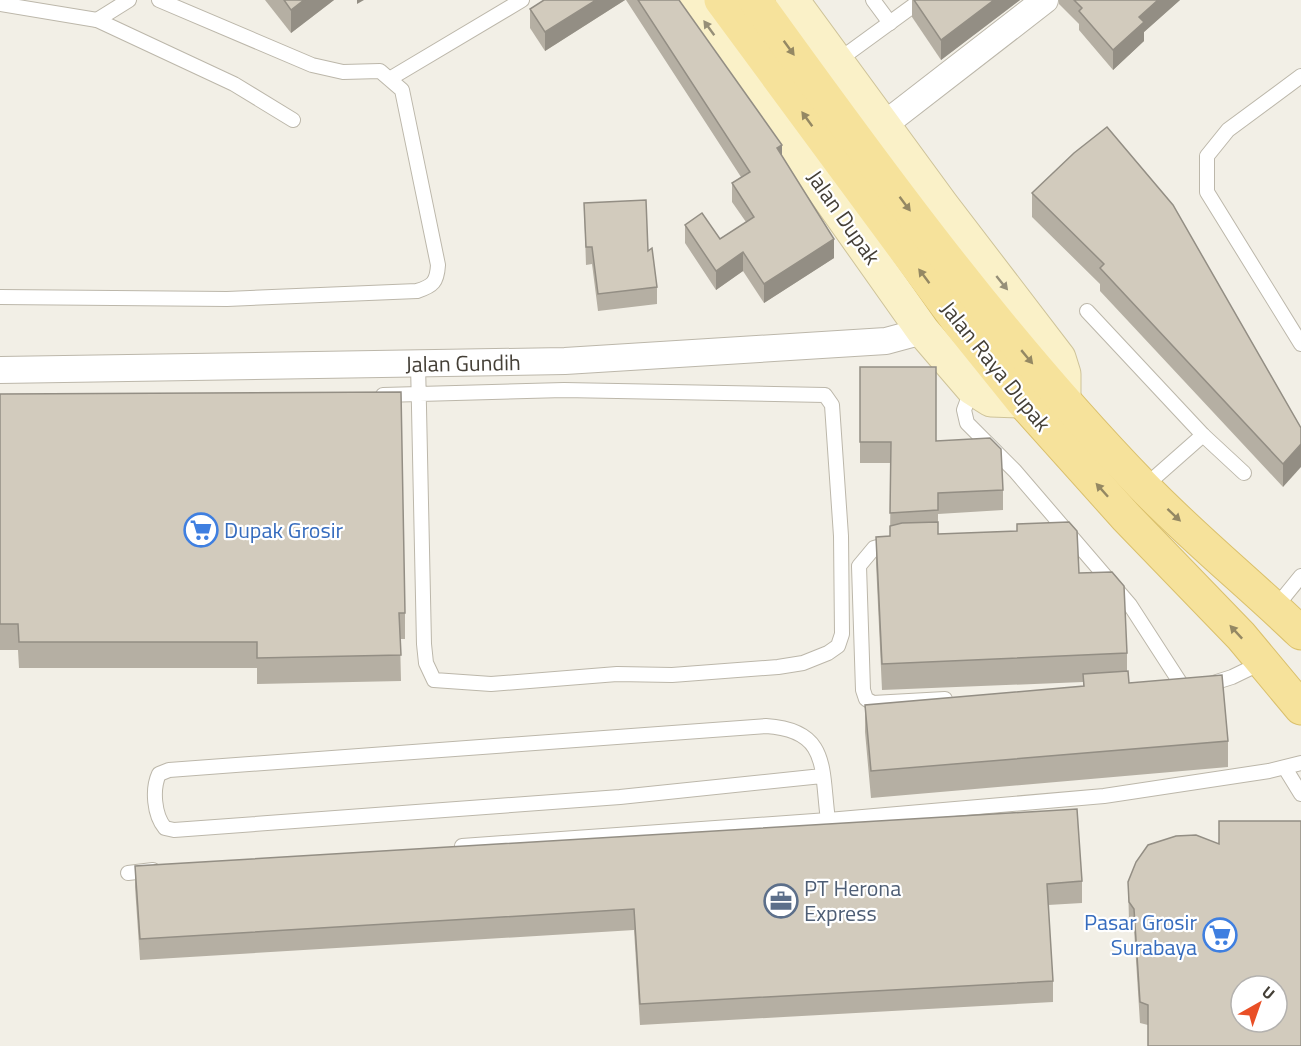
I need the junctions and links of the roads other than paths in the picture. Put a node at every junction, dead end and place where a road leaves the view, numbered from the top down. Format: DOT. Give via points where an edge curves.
graph roads {
  1 [pos="129,0"];
  2 [pos="159,0"];
  3 [pos="522,0"];
  4 [pos="688,0"];
  5 [pos="721,0"];
  6 [pos="755,0"];
  7 [pos="792,0"];
  8 [pos="873,0"];
  9 [pos="921,0"];
  10 [pos="1044,0"];
  11 [pos="0,4"];
  12 [pos="97,20"];
  13 [pos="890,23"];
  14 [pos="745,56"];
  15 [pos="836,62"];
  16 [pos="1301,76"];
  17 [pos="391,78"];
  18 [pos="294,120"];
  19 [pos="885,124"];
  20 [pos="0,297"];
  21 [pos="1087,311"];
  22 [pos="923,331"];
  23 [pos="1301,344"];
  24 [pos="418,364"];
  25 [pos="0,370"];
  26 [pos="972,388"];
  27 [pos="419,394"];
  28 [pos="371,396"];
  29 [pos="1064,401"];
  30 [pos="1022,402"];
  31 [pos="1203,435"];
  32 [pos="1244,473"];
  33 [pos="1143,487"];
  34 [pos="911,540"];
  35 [pos="1301,576"];
  36 [pos="1275,608"];
  37 [pos="1301,633"];
  38 [pos="1261,663"];
  39 [pos="955,698"];
  40 [pos="1301,708"];
  41 [pos="1301,763"];
  42 [pos="1285,768"];
  43 [pos="822,776"];
  44 [pos="1301,794"];
  45 [pos="828,820"];
  46 [pos="447,847"];
  47 [pos="171,868"];
  48 [pos="128,873"];
  1 -- 12 [label="lane"];
  2 -- 17 [label="lane" via="312,65 344,72 380,71"];
  3 -- 17 [label="lane"];
  14 -- 4 [label="main road, Jalan Dupak, one-way"];
  5 -- 14 [label="main road, Jalan Raya Dupak"];
  6 -- 29 [label="main road, Jalan Raya Dupak, one-way" via="857,142 978,299"];
  7 -- 15 [label="main road"];
  8 -- 13 [label="lane"];
  9 -- 13 [label="lane"];
  10 -- 19 [label="street"];
  11 -- 12 [label="lane"];
  12 -- 18 [label="lane" via="234,84"];
  13 -- 15 [label="lane"];
  14 -- 22 [label="main road, Jalan Dupak"];
  30 -- 14 [label="main road, Jalan Raya Dupak, one-way"];
  15 -- 19 [label="main road"];
  16 -- 23 [label="lane" via="1228,130 1207,156 1207,192"];
  17 -- 20 [label="lane" via="402,90 438,265 437,279 431,287 417,291 227,298"];
  19 -- 29 [label="main road, one-way" via="1059,358 1064,374"];
  21 -- 31 [label="lane"];
  22 -- 24 [label="street, Jalan Gundih" via="886,341 565,361"];
  22 -- 26 [label="main road, Jalan Dupak"];
  24 -- 25 [label="street, Jalan Gundih"];
  24 -- 27 [label="lane"];
  26 -- 30 [label="main road, Jalan Dupak" via="991,400"];
  26 -- 38 [label="lane" via="964,410 967,423 1015,471 1059,531 1130,604 1177,687 1214,684"];
  27 -- 27 [label="lane" via="564,390 825,395 832,405 841,536 842,634 838,646 803,663 778,667 491,684 434,680 426,663 424,644"];
  27 -- 28 [label="lane"];
  29 -- 33 [label="main road, Jalan Raya Dupak"];
  38 -- 30 [label="main road, Jalan Raya Dupak, one-way" via="1241,636"];
  31 -- 32 [label="lane"];
  31 -- 33 [label="lane"];
  33 -- 36 [label="main road, Jalan Raya Dupak, one-way"];
  34 -- 39 [label="lane" via="874,548 859,566 863,690 866,699 873,703"];
  35 -- 36 [label="lane"];
  36 -- 37 [label="main road, Jalan Raya Dupak"];
  38 -- 40 [label="main road, Jalan Raya Dupak"];
  41 -- 42 [label="lane"];
  42 -- 44 [label="lane"];
  42 -- 45 [label="lane" via="1104,796"];
  43 -- 43 [label="lane" via="814,744 807,736 788,728 766,726 169,770 159,774 153,786 160,822 174,830 620,797"];
  43 -- 45 [label="lane"];
  45 -- 46 [label="lane"];
  47 -- 48 [label="lane"];
}
